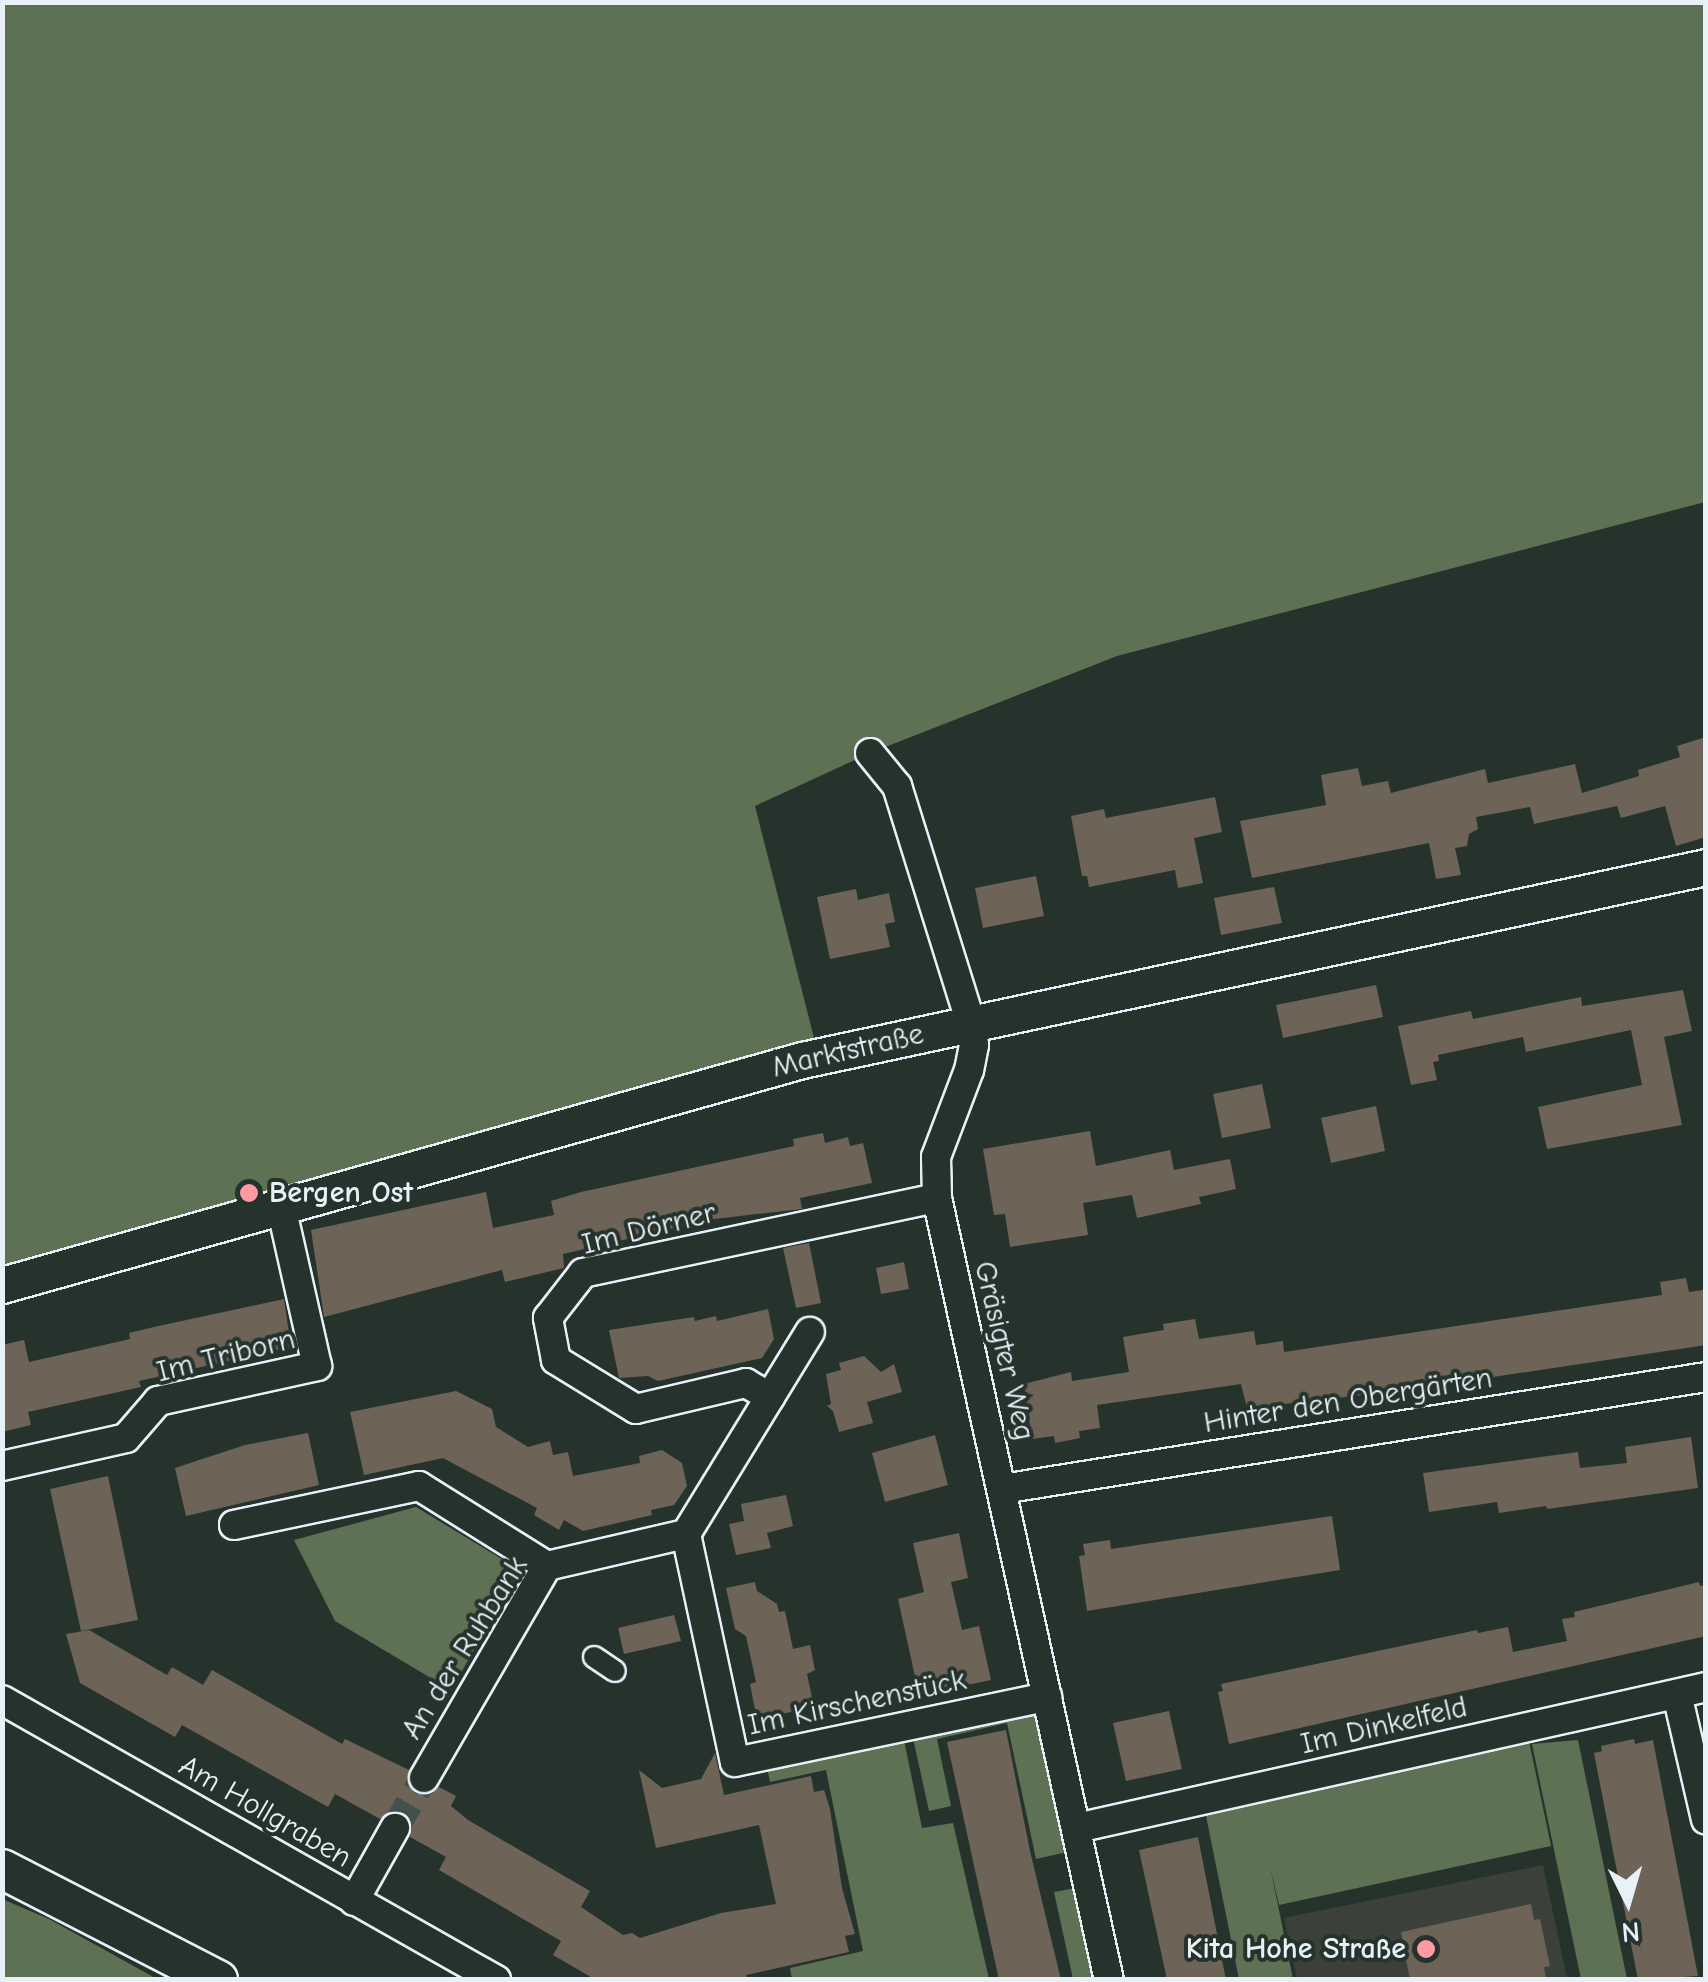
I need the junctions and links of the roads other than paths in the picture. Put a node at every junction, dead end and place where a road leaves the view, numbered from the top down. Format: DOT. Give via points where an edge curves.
graph roads {
  1 [pos="870,753"];
  2 [pos="1706,867"];
  3 [pos="971,1023"];
  4 [pos="937,1198"];
  5 [pos="281,1206"];
  6 [pos="2,1285"];
  7 [pos="810,1332"];
  8 [pos="1706,1377"];
  9 [pos="770,1397"];
  10 [pos="2,1466"];
  11 [pos="1002,1489"];
  12 [pos="234,1525"];
  13 [pos="686,1534"];
  14 [pos="547,1566"];
  15 [pos="594,1657"];
  16 [pos="615,1671"];
  17 [pos="1706,1688"];
  18 [pos="1677,1694"];
  19 [pos="1046,1697"];
  20 [pos="2,1700"];
  21 [pos="424,1778"];
  22 [pos="1706,1820"];
  23 [pos="395,1828"];
  24 [pos="1077,1828"];
  25 [pos="2,1869"];
  26 [pos="354,1901"];
  27 [pos="218,1980"];
  28 [pos="496,1980"];
  29 [pos="1109,1980"];
  1 -- 3 [label="street, Gräsigter Weg" via="897,786"];
  2 -- 3 [label="street, Marktstraße"];
  3 -- 4 [label="street, Gräsigter Weg" via="969,1070 936,1157"];
  3 -- 5 [label="street, Marktstraße" via="802,1060"];
  4 -- 9 [label="street, Im Dörner" via="583,1273 548,1318 556,1360 636,1409 746,1383"];
  4 -- 11 [label="street, Gräsigter Weg"];
  5 -- 6 [label="street, Marktstraße"];
  5 -- 10 [label="street, Im Triborn" via="318,1366 158,1401 126,1438"];
  7 -- 9 [label="street"];
  8 -- 11 [label="street, Hinter den Obergärten"];
  9 -- 13 [label="street"];
  11 -- 19 [label="street, Gräsigter Weg"];
  12 -- 14 [label="street" via="419,1486"];
  13 -- 14 [label="street, An der Ruhbank"];
  13 -- 19 [label="street, Im Kirschenstück" via="735,1762"];
  14 -- 21 [label="street, An der Ruhbank"];
  15 -- 16 [label="street"];
  17 -- 18 [label="street, Im Dinkelfeld"];
  18 -- 22 [label="street"];
  18 -- 24 [label="street, Im Dinkelfeld"];
  19 -- 24 [label="street, Gräsigter Weg"];
  20 -- 26 [label="street, Am Hollgraben"];
  23 -- 26 [label="street"];
  24 -- 29 [label="street, Gräsigter Weg"];
  25 -- 27 [label="main road"];
  26 -- 28 [label="street, Am Hollgraben"];
}
